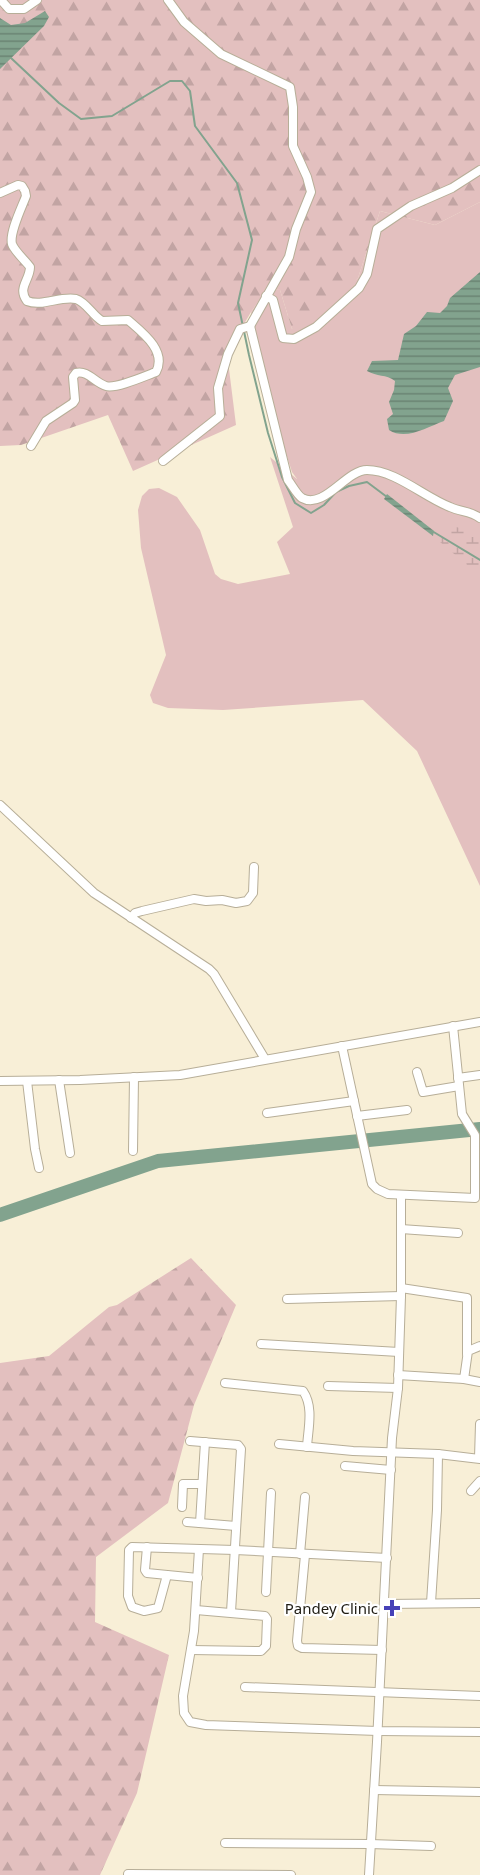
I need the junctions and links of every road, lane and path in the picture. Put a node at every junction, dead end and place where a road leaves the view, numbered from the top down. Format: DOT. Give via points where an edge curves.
graph roads {
  1 [pos="1,0"];
  2 [pos="37,0"];
  3 [pos="168,0"];
  4 [pos="480,171"];
  5 [pos="0,194"];
  6 [pos="266,296"];
  7 [pos="250,326"];
  8 [pos="31,446"];
  9 [pos="163,460"];
  10 [pos="480,518"];
  11 [pos="0,805"];
  12 [pos="254,867"];
  13 [pos="131,918"];
  14 [pos="480,1022"];
  15 [pos="453,1026"];
  16 [pos="342,1046"];
  17 [pos="265,1059"];
  18 [pos="417,1072"];
  19 [pos="480,1075"];
  20 [pos="134,1077"];
  21 [pos="59,1080"];
  22 [pos="0,1081"];
  23 [pos="27,1081"];
  24 [pos="459,1082"];
  25 [pos="354,1101"];
  26 [pos="408,1110"];
  27 [pos="267,1113"];
  28 [pos="357,1116"];
  29 [pos="134,1151"];
  30 [pos="70,1153"];
  31 [pos="39,1168"];
  32 [pos="401,1195"];
  33 [pos="478,1198"];
  34 [pos="401,1229"];
  35 [pos="458,1233"];
  36 [pos="402,1292"];
  37 [pos="287,1299"];
  38 [pos="261,1344"];
  39 [pos="480,1346"];
  40 [pos="399,1352"];
  41 [pos="467,1354"];
  42 [pos="398,1375"];
  43 [pos="464,1379"];
  44 [pos="480,1382"];
  45 [pos="225,1383"];
  46 [pos="328,1386"];
  47 [pos="398,1388"];
  48 [pos="480,1424"];
  49 [pos="190,1441"];
  50 [pos="205,1442"];
  51 [pos="279,1444"];
  52 [pos="307,1447"];
  53 [pos="392,1451"];
  54 [pos="438,1454"];
  55 [pos="479,1458"];
  56 [pos="345,1466"];
  57 [pos="391,1470"];
  58 [pos="480,1481"];
  59 [pos="202,1484"];
  60 [pos="471,1491"];
  61 [pos="271,1493"];
  62 [pos="305,1497"];
  63 [pos="182,1507"];
  64 [pos="187,1522"];
  65 [pos="200,1523"];
  66 [pos="236,1526"];
  67 [pos="147,1547"];
  68 [pos="199,1550"];
  69 [pos="235,1550"];
  70 [pos="267,1552"];
  71 [pos="303,1554"];
  72 [pos="387,1558"];
  73 [pos="167,1575"];
  74 [pos="198,1578"];
  75 [pos="266,1592"];
  76 [pos="431,1603"];
  77 [pos="480,1603"];
  78 [pos="385,1604"];
  79 [pos="196,1610"];
  80 [pos="231,1612"];
  81 [pos="192,1650"];
  82 [pos="382,1650"];
  83 [pos="245,1687"];
  84 [pos="380,1693"];
  85 [pos="480,1696"];
  86 [pos="378,1731"];
  87 [pos="480,1732"];
  88 [pos="374,1790"];
  89 [pos="480,1792"];
  90 [pos="225,1842"];
  91 [pos="370,1844"];
  92 [pos="431,1846"];
  93 [pos="128,1874"];
  94 [pos="159,1874"];
  95 [pos="188,1874"];
  96 [pos="291,1875"];
  97 [pos="369,1875"];
  1 -- 2 [label="street" via="9,9 24,9"];
  3 -- 6 [label="street" via="184,22 221,54 290,87 293,146 311,192 289,257"];
  4 -- 6 [label="street" via="411,206 377,229 367,274 359,288 316,327 294,339 283,338 273,300"];
  5 -- 8 [label="street" via="18,185 26,191 12,241 30,267 22,288 27,300 78,300 102,321 128,320 159,356 156,372 113,386 83,372 76,373 75,400 46,421"];
  6 -- 7 [label="street"];
  7 -- 9 [label="street" via="240,329 228,354 218,388 220,416"];
  7 -- 10 [label="street" via="288,480 302,498 312,500 325,495 365,469 390,474 434,500"];
  11 -- 13 [label="street" via="94,893"];
  12 -- 13 [label="street" via="254,893 247,901 190,899 137,912"];
  13 -- 17 [label="street" via="214,974"];
  14 -- 15 [label="street"];
  15 -- 16 [label="street"];
  15 -- 24 [label="street"];
  16 -- 17 [label="street"];
  16 -- 25 [label="street"];
  17 -- 20 [label="street" via="184,1074"];
  18 -- 24 [label="street" via="423,1092"];
  19 -- 24 [label="street"];
  20 -- 21 [label="street"];
  20 -- 29 [label="street"];
  21 -- 23 [label="street"];
  21 -- 30 [label="street"];
  22 -- 23 [label="street"];
  23 -- 31 [label="street"];
  24 -- 33 [label="street" via="462,1114 475,1135"];
  25 -- 27 [label="street"];
  25 -- 28 [label="street"];
  26 -- 28 [label="street"];
  28 -- 32 [label="street" via="372,1184 382,1192"];
  32 -- 33 [label="street"];
  32 -- 34 [label="street"];
  34 -- 35 [label="street"];
  34 -- 36 [label="street"];
  36 -- 37 [label="street"];
  36 -- 40 [label="street"];
  36 -- 41 [label="street" via="467,1298"];
  38 -- 40 [label="street"];
  39 -- 41 [label="street" via="471,1348"];
  40 -- 42 [label="street"];
  41 -- 43 [label="street"];
  42 -- 43 [label="street"];
  42 -- 47 [label="street"];
  43 -- 44 [label="street"];
  45 -- 52 [label="street" via="303,1391 311,1423"];
  46 -- 47 [label="street"];
  47 -- 53 [label="street"];
  48 -- 55 [label="street"];
  49 -- 50 [label="street"];
  50 -- 59 [label="street"];
  50 -- 66 [label="street" via="240,1446"];
  51 -- 52 [label="street"];
  52 -- 53 [label="street"];
  53 -- 54 [label="street"];
  53 -- 57 [label="street"];
  54 -- 55 [label="street"];
  54 -- 76 [label="street"];
  56 -- 57 [label="street"];
  57 -- 72 [label="street"];
  58 -- 60 [label="street"];
  59 -- 63 [label="street" via="183,1484"];
  59 -- 65 [label="street"];
  61 -- 70 [label="street"];
  62 -- 71 [label="street"];
  64 -- 65 [label="street"];
  65 -- 66 [label="street"];
  66 -- 69 [label="street"];
  67 -- 68 [label="street"];
  67 -- 73 [label="street" via="146,1572"];
  67 -- 73 [label="street" via="129,1550 128,1596 132,1607 144,1611 158,1608"];
  68 -- 69 [label="street"];
  68 -- 74 [label="street"];
  69 -- 70 [label="street"];
  69 -- 80 [label="street"];
  70 -- 71 [label="street"];
  70 -- 75 [label="street"];
  71 -- 72 [label="street"];
  71 -- 82 [label="street" via="298,1646"];
  72 -- 78 [label="street"];
  73 -- 74 [label="street"];
  74 -- 79 [label="street"];
  76 -- 77 [label="street"];
  76 -- 78 [label="street"];
  78 -- 82 [label="street"];
  79 -- 80 [label="street"];
  79 -- 81 [label="street"];
  80 -- 81 [label="street" via="266,1617 264,1650"];
  81 -- 86 [label="street" via="183,1696 184,1713 190,1722"];
  82 -- 84 [label="street"];
  83 -- 84 [label="street"];
  84 -- 85 [label="street"];
  84 -- 86 [label="street"];
  86 -- 87 [label="street"];
  86 -- 88 [label="street"];
  88 -- 89 [label="street"];
  88 -- 91 [label="street"];
  90 -- 91 [label="street"];
  91 -- 92 [label="street"];
  91 -- 97 [label="street"];
  93 -- 94 [label="street"];
  94 -- 95 [label="street"];
  95 -- 96 [label="street"];
}
